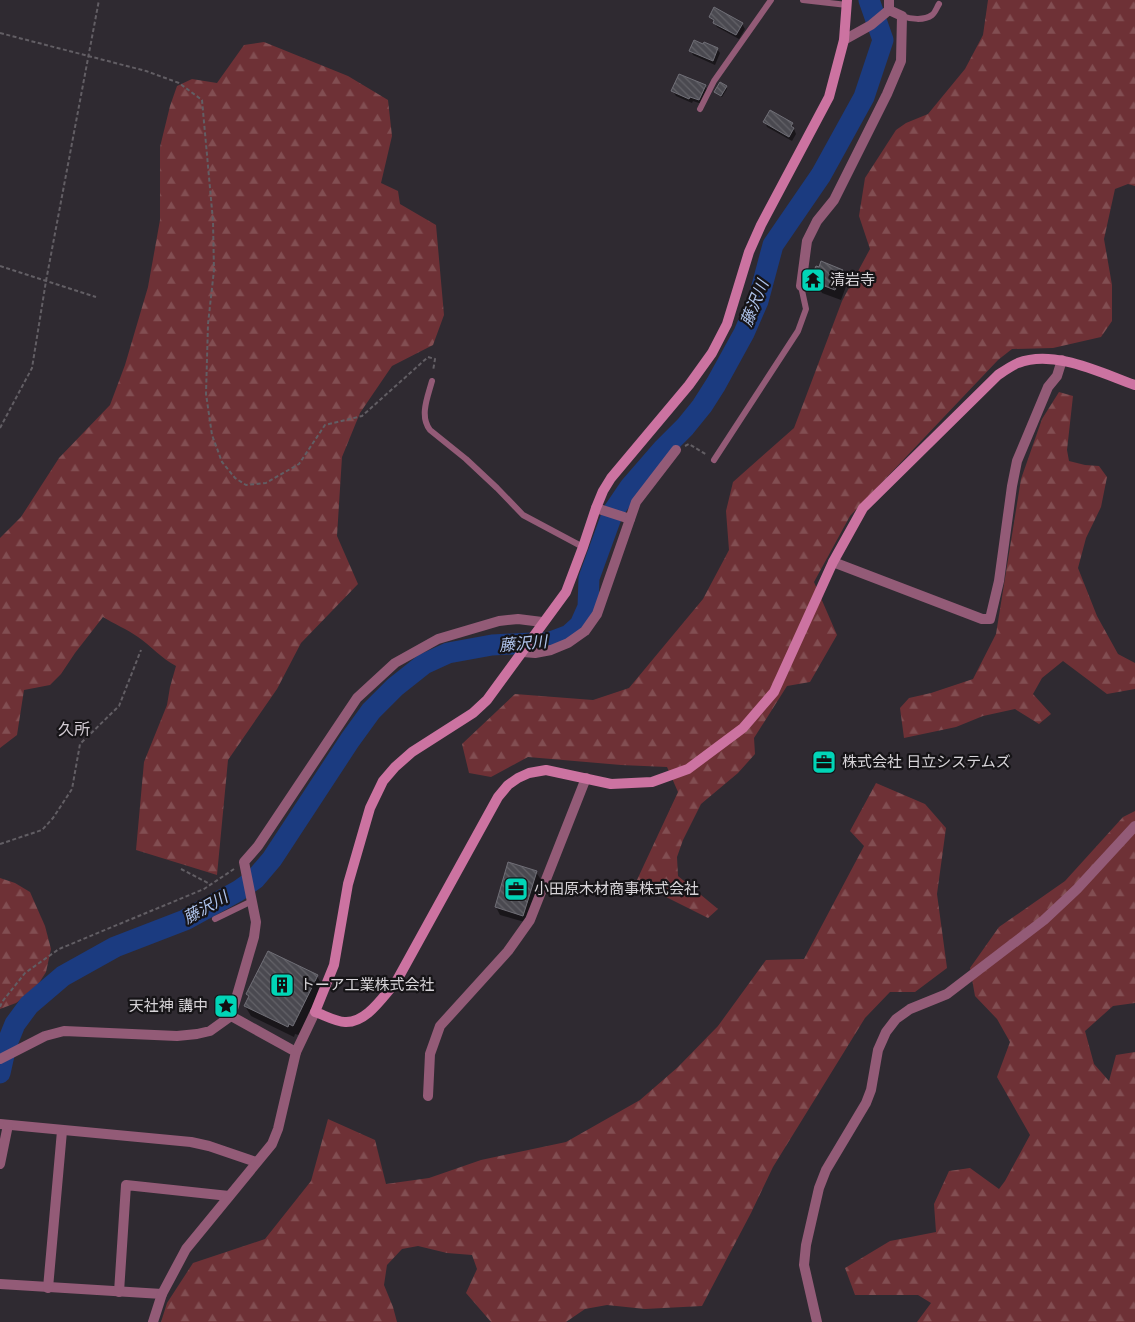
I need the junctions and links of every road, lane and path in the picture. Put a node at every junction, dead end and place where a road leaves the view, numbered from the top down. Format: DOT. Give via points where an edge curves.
graph roads {
  1 [pos="99,0"];
  2 [pos="771,0"];
  3 [pos="803,0"];
  4 [pos="847,3"];
  5 [pos="939,4"];
  6 [pos="888,8"];
  7 [pos="902,16"];
  8 [pos="0,34"];
  9 [pos="844,40"];
  10 [pos="89,57"];
  11 [pos="700,109"];
  12 [pos="0,266"];
  13 [pos="46,281"];
  14 [pos="801,286"];
  15 [pos="96,297"];
  16 [pos="1062,360"];
  17 [pos="432,381"];
  18 [pos="1135,385"];
  19 [pos="0,428"];
  20 [pos="689,444"];
  21 [pos="676,450"];
  22 [pos="704,454"];
  23 [pos="714,460"];
  24 [pos="600,509"];
  25 [pos="628,519"];
  26 [pos="583,547"];
  27 [pos="833,562"];
  28 [pos="545,619"];
  29 [pos="141,650"];
  30 [pos="523,652"];
  31 [pos="586,778"];
  32 [pos="1135,826"];
  33 [pos="0,844"];
  34 [pos="244,862"];
  35 [pos="181,869"];
  36 [pos="210,884"];
  37 [pos="252,901"];
  38 [pos="215,919"];
  39 [pos="0,1007"];
  40 [pos="315,1012"];
  41 [pos="231,1016"];
  42 [pos="296,1052"];
  43 [pos="0,1059"];
  44 [pos="428,1096"];
  45 [pos="3,1124"];
  46 [pos="62,1131"];
  47 [pos="256,1162"];
  48 [pos="0,1164"];
  49 [pos="229,1196"];
  50 [pos="0,1284"];
  51 [pos="48,1288"];
  52 [pos="119,1292"];
  53 [pos="162,1294"];
  54 [pos="153,1322"];
  55 [pos="817,1322"];
  1 -- 10 [label="path"];
  2 -- 11 [label="lane" via="714,81"];
  3 -- 4 [label="lane"];
  4 -- 9 [label="street"];
  5 -- 7 [label="lane" via="932,15 922,19"];
  6 -- 7 [label="street"];
  6 -- 9 [label="street" via="871,25"];
  7 -- 14 [label="street" via="901,61 834,200 807,241"];
  8 -- 10 [label="path"];
  9 -- 24 [label="street" via="829,97 757,234 729,317 712,353 611,478 603,490"];
  10 -- 13 [label="path"];
  10 -- 17 [label="path" via="179,83 202,100 214,270 208,324 206,394 212,435 222,462 235,478 246,485 266,483 299,464 325,425 362,416 428,357 435,359"];
  12 -- 13 [label="path"];
  13 -- 15 [label="path"];
  13 -- 19 [label="path" via="32,368"];
  14 -- 23 [label="lane" via="806,309 798,331"];
  16 -- 18 [label="street"];
  16 -- 27 [label="street" via="1040,358 1018,363 998,375 863,508"];
  16 -- 27 [label="street" via="1017,461 990,619 982,619"];
  17 -- 26 [label="lane" via="424,413 430,430 466,459 523,516"];
  20 -- 22 [label="path"];
  21 -- 25 [label="street" via="641,494"];
  24 -- 25 [label="street"];
  24 -- 26 [label="street"];
  25 -- 30 [label="street" via="598,614 585,631 550,650"];
  26 -- 28 [label="street" via="566,592"];
  27 -- 31 [label="street" via="774,692 743,728 688,769 652,782 611,784"];
  28 -- 30 [label="street"];
  28 -- 34 [label="street" via="490,624 438,639 395,662 357,698"];
  29 -- 33 [label="path" via="118,706 80,744 72,789 54,818 42,830"];
  30 -- 40 [label="street" via="487,700 412,752 383,782 370,808 348,884 334,965"];
  31 -- 40 [label="street" via="546,770 529,773 508,785 498,797 396,982 358,1020 344,1023"];
  31 -- 44 [label="street" via="530,920 508,952 440,1026 430,1054"];
  32 -- 55 [label="street" via="1044,920 947,994 896,1019 886,1032 878,1050 866,1103 826,1170 819,1188 804,1265"];
  34 -- 36 [label="path"];
  34 -- 37 [label="street"];
  35 -- 36 [label="path"];
  36 -- 39 [label="path" via="59,949 25,973"];
  37 -- 38 [label="lane"];
  37 -- 41 [label="street" via="256,922 254,937"];
  40 -- 42 [label="street"];
  41 -- 42 [label="street"];
  41 -- 43 [label="street" via="210,1031 178,1036 64,1031 45,1036"];
  42 -- 47 [label="street" via="278,1128 272,1144"];
  45 -- 46 [label="street"];
  45 -- 48 [label="street"];
  46 -- 47 [label="street" via="191,1142"];
  46 -- 51 [label="street"];
  47 -- 49 [label="street"];
  49 -- 52 [label="street" via="126,1185"];
  49 -- 53 [label="street" via="186,1249"];
  50 -- 51 [label="street"];
  51 -- 52 [label="street"];
  52 -- 53 [label="street"];
  53 -- 54 [label="street"];
}
